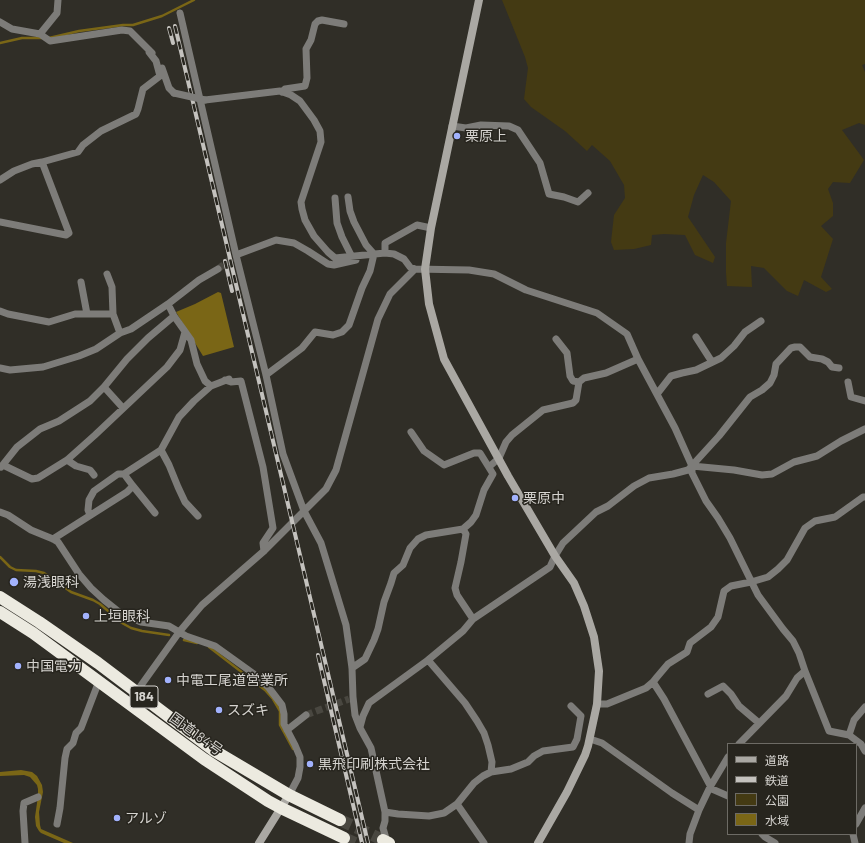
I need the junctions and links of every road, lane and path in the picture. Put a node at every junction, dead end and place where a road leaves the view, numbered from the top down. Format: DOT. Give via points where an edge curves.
graph roads {
  1 [pos="58,0"];
  2 [pos="479,0"];
  3 [pos="180,13"];
  4 [pos="0,22"];
  5 [pos="344,24"];
  6 [pos="44,36"];
  7 [pos="150,50"];
  8 [pos="282,92"];
  9 [pos="452,126"];
  10 [pos="42,162"];
  11 [pos="0,180"];
  12 [pos="588,193"];
  13 [pos="348,197"];
  14 [pos="334,198"];
  15 [pos="0,222"];
  16 [pos="431,228"];
  17 [pos="385,253"];
  18 [pos="236,254"];
  19 [pos="374,254"];
  20 [pos="354,256"];
  21 [pos="218,269"];
  22 [pos="415,269"];
  23 [pos="425,269"];
  24 [pos="107,274"];
  25 [pos="81,282"];
  26 [pos="168,304"];
  27 [pos="0,311"];
  28 [pos="87,314"];
  29 [pos="113,314"];
  30 [pos="174,316"];
  31 [pos="760,321"];
  32 [pos="185,332"];
  33 [pos="120,333"];
  34 [pos="696,337"];
  35 [pos="556,338"];
  36 [pos="638,360"];
  37 [pos="712,362"];
  38 [pos="0,368"];
  39 [pos="839,368"];
  40 [pos="266,375"];
  41 [pos="578,382"];
  42 [pos="848,382"];
  43 [pos="211,386"];
  44 [pos="104,387"];
  45 [pos="657,394"];
  46 [pos="865,401"];
  47 [pos="123,408"];
  48 [pos="865,429"];
  49 [pos="412,432"];
  50 [pos="161,450"];
  51 [pos="499,458"];
  52 [pos="67,460"];
  53 [pos="1,466"];
  54 [pos="692,466"];
  55 [pos="489,467"];
  56 [pos="124,474"];
  57 [pos="94,475"];
  58 [pos="133,486"];
  59 [pos="865,497"];
  60 [pos="304,511"];
  61 [pos="0,512"];
  62 [pos="155,513"];
  63 [pos="90,515"];
  64 [pos="198,516"];
  65 [pos="463,529"];
  66 [pos="52,539"];
  67 [pos="264,551"];
  68 [pos="555,556"];
  69 [pos="751,582"];
  70 [pos="0,597"];
  71 [pos="0,612"];
  72 [pos="473,619"];
  73 [pos="180,631"];
  74 [pos="428,660"];
  75 [pos="352,668"];
  76 [pos="805,671"];
  77 [pos="99,681"];
  78 [pos="653,682"];
  79 [pos="137,691"];
  80 [pos="708,694"];
  81 [pos="129,704"];
  82 [pos="598,704"];
  83 [pos="571,706"];
  84 [pos="865,707"];
  85 [pos="306,715"];
  86 [pos="759,723"];
  87 [pos="360,728"];
  88 [pos="287,730"];
  89 [pos="849,735"];
  90 [pos="590,739"];
  91 [pos="740,743"];
  92 [pos="573,747"];
  93 [pos="865,751"];
  94 [pos="585,755"];
  95 [pos="727,759"];
  96 [pos="491,772"];
  97 [pos="710,787"];
  98 [pos="289,795"];
  99 [pos="727,796"];
  100 [pos="38,797"];
  101 [pos="457,804"];
  102 [pos="281,808"];
  103 [pos="865,808"];
  104 [pos="698,810"];
  105 [pos="385,812"];
  106 [pos="340,820"];
  107 [pos="857,822"];
  108 [pos="57,824"];
  109 [pos="763,835"];
  110 [pos="344,838"];
  111 [pos="386,842"];
  112 [pos="25,843"];
  113 [pos="259,843"];
  114 [pos="484,843"];
  115 [pos="538,843"];
  116 [pos="689,843"];
  117 [pos="775,843"];
  1 -- 6 [label="street" via="57,12"];
  2 -- 9 [label="street"];
  3 -- 18 [label="street"];
  4 -- 6 [label="street" via="12,29"];
  5 -- 8 [label="street" via="322,20 315,24 306,49 305,86 285,89"];
  6 -- 7 [label="street" via="50,41 130,30"];
  7 -- 8 [label="street, bridge" via="159,59 169,88 174,92 205,100"];
  7 -- 10 [label="street" via="160,76 143,89 136,114 101,131 78,152"];
  8 -- 20 [label="street" via="300,101 320,130 321,142 301,202 305,220 314,236 335,258"];
  9 -- 12 [label="street" via="509,126 518,130 540,163 549,194 578,202"];
  9 -- 16 [label="street"];
  10 -- 11 [label="street" via="14,170"];
  10 -- 15 [label="street" via="69,233 66,235"];
  13 -- 19 [label="street" via="354,222 366,245"];
  14 -- 20 [label="street" via="337,223"];
  16 -- 17 [label="street" via="417,225 385,243"];
  16 -- 23 [label="street"];
  17 -- 19 [label="street"];
  17 -- 22 [label="street" via="404,259"];
  18 -- 20 [label="street" via="276,240 294,243 334,266 356,260"];
  18 -- 40 [label="street"];
  19 -- 20 [label="street"];
  19 -- 40 [label="street" via="349,325 342,332 333,335 315,332 302,348"];
  21 -- 26 [label="street"];
  22 -- 23 [label="street"];
  22 -- 60 [label="street" via="390,294 378,319 336,470 326,489"];
  23 -- 36 [label="street" via="469,270 494,274 526,290 597,313 627,334"];
  23 -- 51 [label="street" via="429,304 444,359"];
  24 -- 29 [label="street" via="112,287"];
  25 -- 28 [label="street"];
  26 -- 30 [label="street"];
  26 -- 33 [label="street" via="131,329"];
  27 -- 28 [label="street" via="49,322 75,314"];
  28 -- 29 [label="street"];
  29 -- 33 [label="street"];
  30 -- 32 [label="street"];
  30 -- 44 [label="street" via="126,359"];
  31 -- 37 [label="street" via="745,332 721,358"];
  32 -- 43 [label="street" via="191,340 197,364 205,381"];
  32 -- 47 [label="street" via="180,350 167,367"];
  33 -- 38 [label="street" via="96,349 43,367 10,370"];
  34 -- 37 [label="street"];
  35 -- 41 [label="street" via="567,353 570,376 573,381"];
  36 -- 41 [label="street"];
  36 -- 45 [label="street"];
  37 -- 45 [label="street" via="696,370 671,376"];
  39 -- 54 [label="street" via="832,367 822,359 810,357 800,347 791,348 776,364 770,383 750,397"];
  40 -- 60 [label="street" via="283,454"];
  41 -- 51 [label="street" via="576,400 573,404 543,410 506,442"];
  42 -- 46 [label="street" via="851,397"];
  43 -- 50 [label="street" via="179,417"];
  43 -- 67 [label="street" via="227,380 242,381 263,467 273,528 263,543"];
  44 -- 47 [label="street"];
  44 -- 53 [label="street" via="90,401 59,421 40,429 17,447"];
  45 -- 54 [label="street"];
  47 -- 52 [label="street"];
  48 -- 54 [label="street" via="817,456 794,462 772,474"];
  49 -- 55 [label="street" via="424,451 444,465 480,453"];
  50 -- 56 [label="street"];
  50 -- 64 [label="street" via="185,502"];
  51 -- 55 [label="street"];
  51 -- 68 [label="street"];
  52 -- 53 [label="street" via="32,479"];
  52 -- 57 [label="street" via="90,470"];
  54 -- 68 [label="street" via="688,470 674,474 649,478 634,486 596,512 563,544"];
  54 -- 69 [label="street" via="692,473 706,501 730,538"];
  55 -- 65 [label="street" via="493,474 484,490 476,515"];
  56 -- 58 [label="street"];
  56 -- 63 [label="street" via="118,474 94,491 89,500"];
  58 -- 62 [label="street"];
  58 -- 63 [label="street"];
  59 -- 69 [label="street" via="835,517 815,521 806,528 787,560 778,569 768,577"];
  60 -- 67 [label="street"];
  60 -- 75 [label="street" via="321,543 346,625"];
  61 -- 66 [label="street"];
  63 -- 66 [label="street"];
  65 -- 72 [label="street" via="466,534 455,588"];
  65 -- 75 [label="street" via="426,535 410,548 403,565 394,573 378,629 365,659"];
  66 -- 73 [label="street" via="58,542 91,588 119,612 141,622 169,626"];
  67 -- 73 [label="street" via="202,605"];
  68 -- 72 [label="street" via="550,567"];
  68 -- 82 [label="street" via="574,583 594,637 599,671"];
  69 -- 76 [label="street" via="793,640"];
  69 -- 78 [label="street" via="731,586 724,591 718,617 711,627 690,643 687,652 668,664"];
  70 -- 79 [label="highway, 国道184号 / 184"];
  71 -- 77 [label="highway, 国道184号 / 184"];
  72 -- 74 [label="street" via="463,631"];
  73 -- 79 [label="street"];
  73 -- 88 [label="street" via="186,636 215,646 254,674 282,705"];
  74 -- 87 [label="street" via="369,703"];
  74 -- 96 [label="street" via="477,721 488,745 492,762"];
  75 -- 87 [label="street" via="351,698"];
  76 -- 86 [label="street" via="797,678 786,696"];
  76 -- 89 [label="street" via="829,731"];
  77 -- 81 [label="highway, 国道184号 / 184"];
  77 -- 108 [label="street" via="81,728 67,749"];
  78 -- 82 [label="street" via="646,688 607,704"];
  78 -- 97 [label="street"];
  79 -- 81 [label="street"];
  79 -- 98 [label="highway, 国道184号 / 184" via="213,750"];
  80 -- 86 [label="street" via="723,686"];
  81 -- 102 [label="highway, 国道184号 / 184" via="204,759"];
  82 -- 90 [label="street"];
  83 -- 92 [label="street" via="581,716"];
  84 -- 89 [label="street" via="854,720"];
  85 -- 88 [label="street"];
  86 -- 91 [label="street"];
  87 -- 105 [label="street" via="371,748"];
  88 -- 98 [label="street" via="300,757 298,778"];
  89 -- 93 [label="street" via="861,744"];
  90 -- 94 [label="street"];
  90 -- 104 [label="street" via="602,744"];
  92 -- 94 [label="street"];
  92 -- 96 [label="street" via="543,751 528,762 511,769"];
  94 -- 115 [label="street"];
  95 -- 97 [label="street"];
  96 -- 101 [label="street" via="474,783"];
  97 -- 99 [label="street"];
  97 -- 104 [label="street"];
  98 -- 102 [label="street"];
  98 -- 106 [label="highway, 国道184号 / 184"];
  100 -- 112 [label="street" via="24,803"];
  101 -- 105 [label="street" via="444,813 429,816"];
  101 -- 114 [label="street"];
  102 -- 110 [label="highway, 国道184号 / 184"];
  102 -- 113 [label="street"];
  103 -- 107 [label="street"];
  104 -- 116 [label="street"];
  105 -- 111 [label="street"];
  109 -- 117 [label="street"];
}
